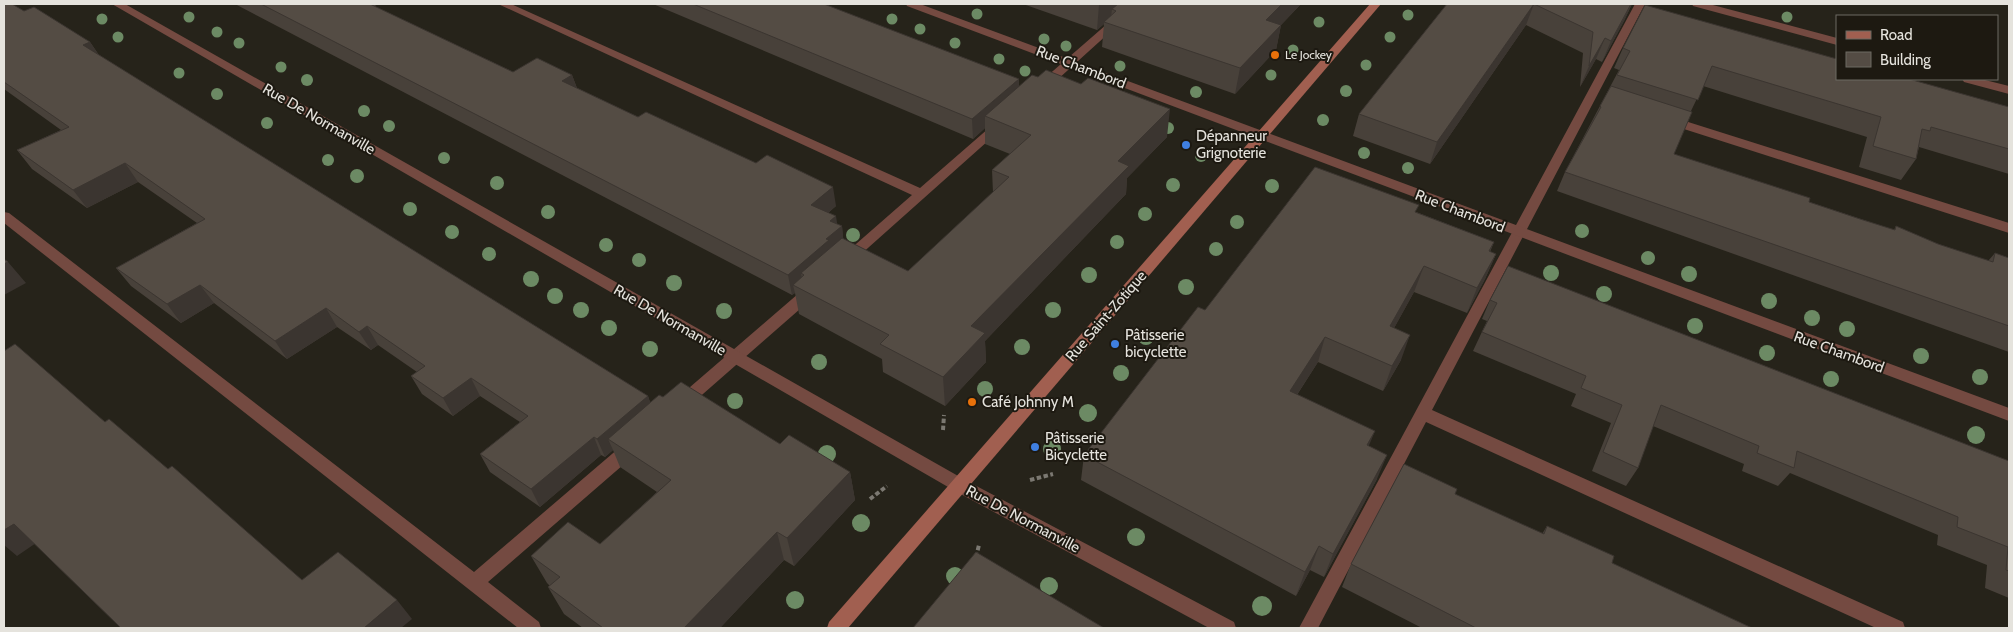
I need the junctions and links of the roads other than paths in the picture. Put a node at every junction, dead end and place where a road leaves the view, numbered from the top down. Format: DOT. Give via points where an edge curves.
graph roads {
  1 [pos="118,4"];
  2 [pos="503,4"];
  3 [pos="911,4"];
  4 [pos="1136,4"];
  5 [pos="1376,4"];
  6 [pos="1640,4"];
  7 [pos="1697,4"];
  8 [pos="1836,42"];
  9 [pos="1070,62"];
  10 [pos="1972,80"];
  11 [pos="2009,90"];
  12 [pos="1031,97"];
  13 [pos="1009,117"];
  14 [pos="1658,117"];
  15 [pos="1260,136"];
  16 [pos="921,194"];
  17 [pos="4,216"];
  18 [pos="2009,228"];
  19 [pos="1518,232"];
  20 [pos="833,271"];
  21 [pos="818,284"];
  22 [pos="736,357"];
  23 [pos="672,412"];
  24 [pos="1422,413"];
  25 [pos="2009,415"];
  26 [pos="642,438"];
  27 [pos="961,486"];
  28 [pos="474,583"];
  29 [pos="532,628"];
  30 [pos="836,628"];
  31 [pos="1227,628"];
  32 [pos="1308,628"];
  33 [pos="1896,628"];
  1 -- 22 [label="street, Rue De Normanville"];
  2 -- 16 [label="street"];
  3 -- 9 [label="street, Rue Chambord"];
  4 -- 9 [label="street"];
  5 -- 15 [label="street, Rue Saint-Zotique"];
  6 -- 19 [label="street" via="1596,97"];
  7 -- 8 [label="street"];
  9 -- 12 [label="street"];
  9 -- 15 [label="street, Rue Chambord"];
  10 -- 11 [label="street"];
  13 -- 16 [label="street"];
  14 -- 18 [label="street"];
  15 -- 19 [label="street, Rue Chambord"];
  15 -- 27 [label="street, Rue Saint-Zotique"];
  16 -- 20 [label="street"];
  17 -- 28 [label="street"];
  19 -- 24 [label="street"];
  19 -- 25 [label="street, Rue Chambord"];
  21 -- 22 [label="street"];
  22 -- 23 [label="street"];
  22 -- 27 [label="street, Rue De Normanville"];
  24 -- 32 [label="street"];
  24 -- 33 [label="street"];
  26 -- 28 [label="street"];
  27 -- 30 [label="street, Rue Saint-Zotique"];
  27 -- 31 [label="street, Rue De Normanville"];
  28 -- 29 [label="street"];
}
